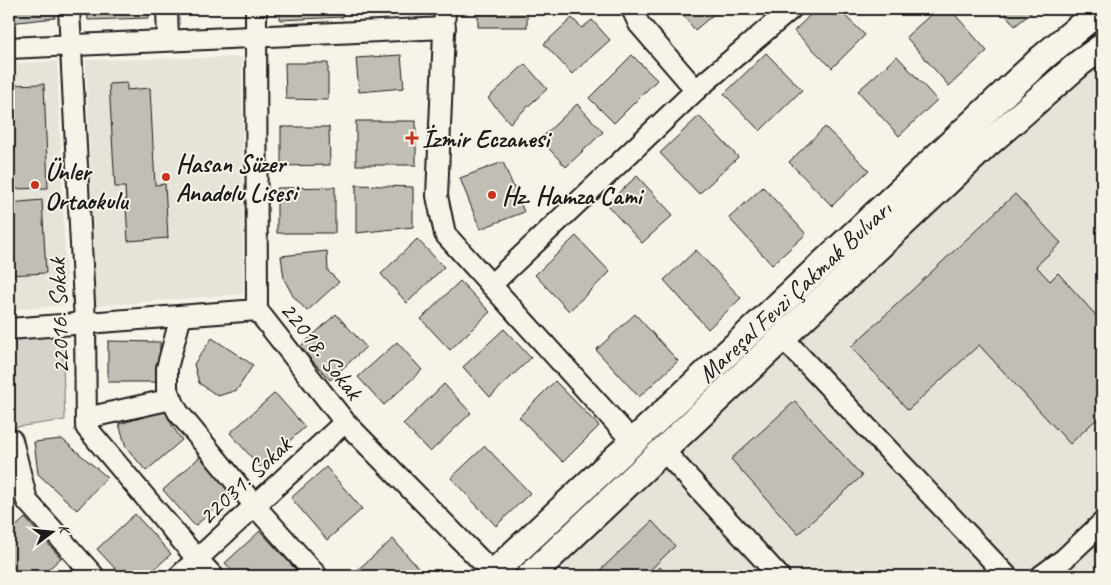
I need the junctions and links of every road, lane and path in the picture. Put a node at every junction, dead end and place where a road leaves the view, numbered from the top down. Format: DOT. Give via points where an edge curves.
graph roads {
  1 [pos="69,9"];
  2 [pos="167,9"];
  3 [pos="256,9"];
  4 [pos="632,9"];
  5 [pos="791,9"];
  6 [pos="1101,9"];
  7 [pos="445,18"];
  8 [pos="256,37"];
  9 [pos="168,40"];
  10 [pos="72,45"];
  11 [pos="9,48"];
  12 [pos="1102,48"];
  13 [pos="696,90"];
  14 [pos="491,285"];
  15 [pos="257,310"];
  16 [pos="181,316"];
  17 [pos="85,323"];
  18 [pos="9,329"];
  19 [pos="782,337"];
  20 [pos="172,399"];
  21 [pos="86,418"];
  22 [pos="345,422"];
  23 [pos="12,440"];
  24 [pos="633,442"];
  25 [pos="663,450"];
  26 [pos="255,506"];
  27 [pos="1102,523"];
  28 [pos="198,560"];
  29 [pos="492,575"];
  30 [pos="94,576"];
  31 [pos="179,576"];
  32 [pos="213,576"];
  33 [pos="317,576"];
  34 [pos="530,576"];
  35 [pos="779,576"];
  36 [pos="1007,576"];
  37 [pos="1041,576"];
  1 -- 10 [label="street, 22016. Sokak"];
  2 -- 9 [label="street"];
  3 -- 8 [label="street, 22018. Sokak"];
  4 -- 13 [label="street" via="639,24"];
  5 -- 13 [label="street"];
  6 -- 24 [label="main road, Mareşal Fevzi Çakmak Bulvarı" via="1042,58"];
  7 -- 8 [label="street"];
  7 -- 14 [label="street" via="437,196 445,234"];
  8 -- 9 [label="street"];
  8 -- 15 [label="street, 22018. Sokak"];
  9 -- 10 [label="street"];
  10 -- 11 [label="street"];
  10 -- 17 [label="street, 22016. Sokak"];
  12 -- 19 [label="main road" via="1081,62 985,146"];
  13 -- 14 [label="street"];
  14 -- 24 [label="street"];
  15 -- 16 [label="street"];
  15 -- 22 [label="street, 22018. Sokak"];
  16 -- 17 [label="street"];
  16 -- 20 [label="street" via="168,368 167,390"];
  17 -- 18 [label="street"];
  17 -- 21 [label="street, 22016. Sokak"];
  19 -- 25 [label="main road"];
  19 -- 36 [label="street"];
  20 -- 21 [label="street"];
  20 -- 26 [label="street" via="178,412"];
  21 -- 28 [label="street, 22016. Sokak" via="86,427"];
  22 -- 26 [label="street, 22031. Sokak"];
  22 -- 29 [label="street, 22018. Sokak"];
  23 -- 30 [label="street" via="27,501"];
  24 -- 29 [label="main road, Mareşal Fevzi Çakmak Bulvarı"];
  25 -- 34 [label="main road"];
  25 -- 35 [label="street"];
  26 -- 28 [label="street, 22031. Sokak"];
  26 -- 33 [label="street"];
  27 -- 37 [label="street"];
  28 -- 31 [label="street, 22031. Sokak"];
  28 -- 32 [label="street, 22016. Sokak"];
}
